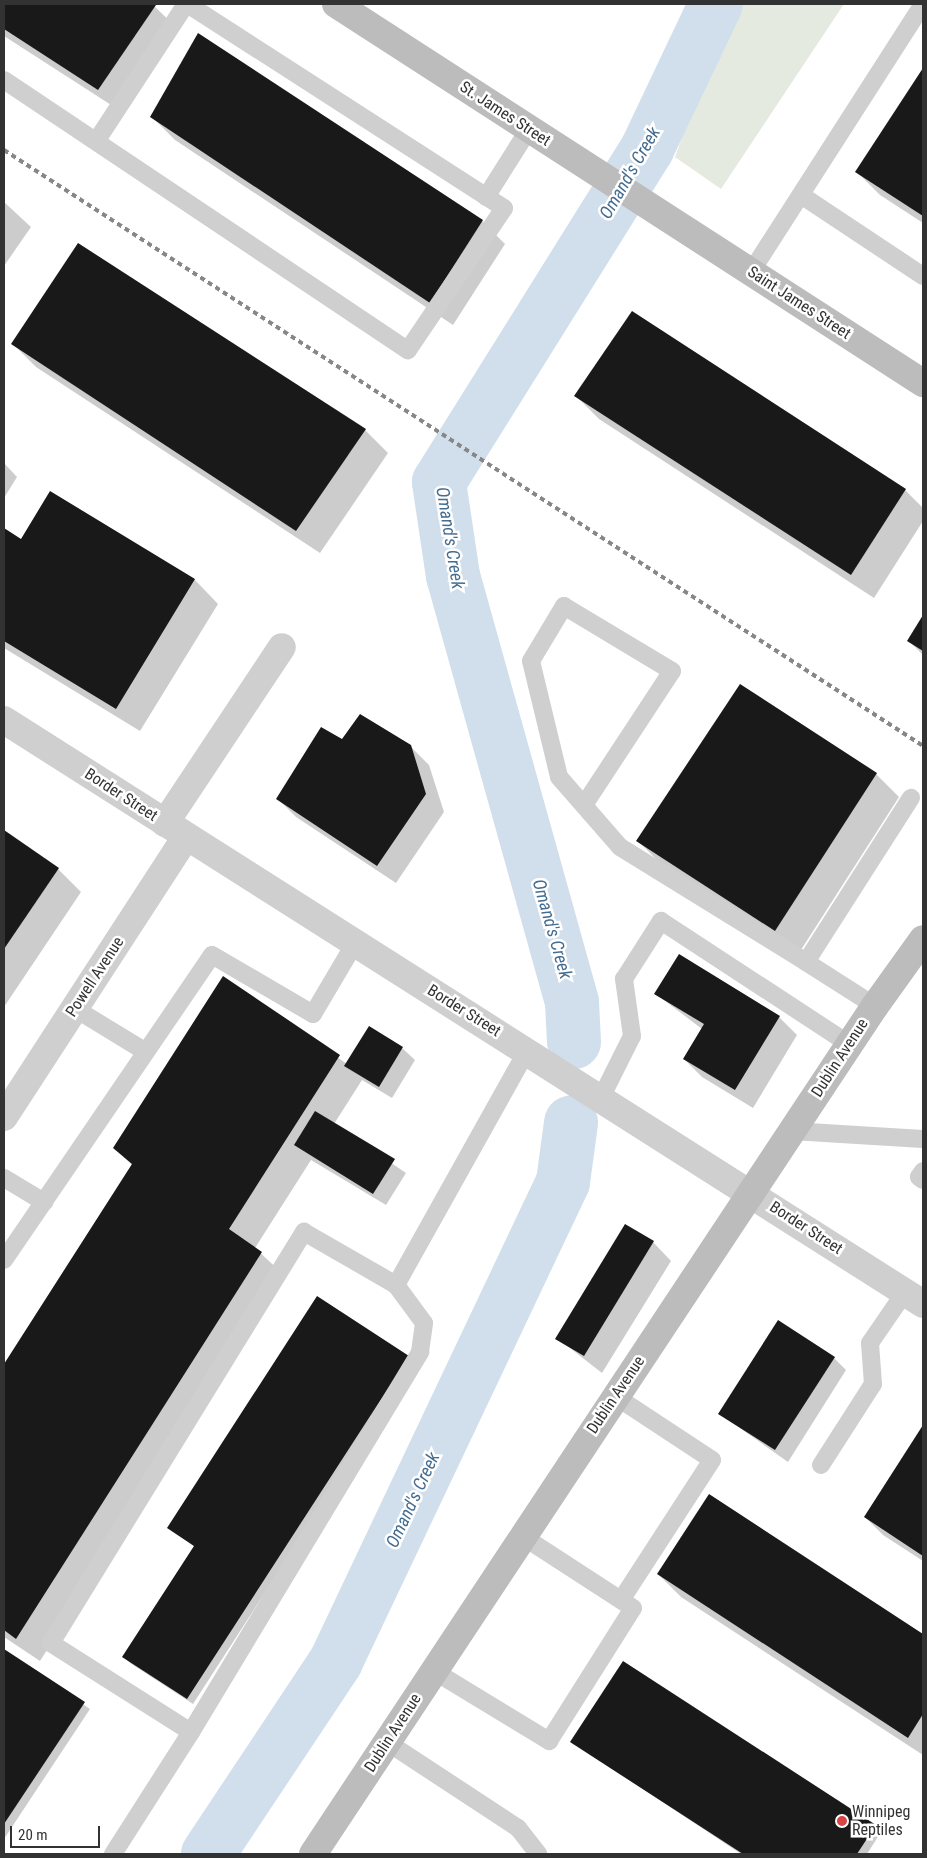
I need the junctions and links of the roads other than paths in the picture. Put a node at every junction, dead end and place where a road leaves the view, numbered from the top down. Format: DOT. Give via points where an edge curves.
graph roads {
  1 [pos="187,4"];
  2 [pos="336,4"];
  3 [pos="923,4"];
  4 [pos="4,80"];
  5 [pos="529,129"];
  6 [pos="97,140"];
  7 [pos="802,195"];
  8 [pos="486,197"];
  9 [pos="674,224"];
  10 [pos="752,272"];
  11 [pos="923,276"];
  12 [pos="923,384"];
  13 [pos="282,647"];
  14 [pos="4,720"];
  15 [pos="911,798"];
  16 [pos="584,805"];
  17 [pos="176,830"];
  18 [pos="923,939"];
  19 [pos="355,943"];
  20 [pos="806,962"];
  21 [pos="874,1006"];
  22 [pos="74,1008"];
  23 [pos="849,1044"];
  24 [pos="527,1051"];
  25 [pos="146,1052"];
  26 [pos="601,1098"];
  27 [pos="6,1108"];
  28 [pos="792,1131"];
  29 [pos="923,1139"];
  30 [pos="923,1171"];
  31 [pos="4,1178"];
  32 [pos="923,1180"];
  33 [pos="750,1193"];
  34 [pos="44,1202"];
  35 [pos="4,1260"];
  36 [pos="396,1285"];
  37 [pos="914,1298"];
  38 [pos="615,1396"];
  39 [pos="820,1465"];
  40 [pos="522,1536"];
  41 [pos="621,1600"];
  42 [pos="434,1671"];
  43 [pos="191,1732"];
  44 [pos="387,1742"];
  45 [pos="113,1854"];
  46 [pos="314,1854"];
  47 [pos="538,1854"];
  1 -- 6 [label="lane"];
  1 -- 8 [label="lane"];
  2 -- 5 [label="main road, St. James Street"];
  3 -- 7 [label="lane"];
  4 -- 6 [label="lane"];
  5 -- 8 [label="lane"];
  5 -- 9 [label="main road, St. James Street"];
  6 -- 8 [label="lane" via="408,350 504,208"];
  7 -- 10 [label="lane"];
  7 -- 11 [label="lane"];
  9 -- 10 [label="main road, Saint James Street"];
  10 -- 12 [label="main road, Saint James Street"];
  13 -- 17 [label="street, Powell Avenue"];
  14 -- 17 [label="street, Border Street"];
  15 -- 20 [label="lane"];
  16 -- 16 [label="lane" via="559,777 531,660 564,606 672,671"];
  16 -- 20 [label="lane" via="620,847"];
  17 -- 19 [label="street, Border Street"];
  17 -- 22 [label="street, Powell Avenue"];
  18 -- 21 [label="main road, Dublin Avenue"];
  19 -- 24 [label="street, Border Street"];
  19 -- 25 [label="lane" via="313,1014 212,954"];
  20 -- 21 [label="lane"];
  21 -- 23 [label="main road, Dublin Avenue"];
  22 -- 25 [label="lane"];
  22 -- 27 [label="street, Powell Avenue"];
  23 -- 26 [label="lane" via="661,921 624,979 632,1036"];
  23 -- 28 [label="main road, Dublin Avenue"];
  24 -- 26 [label="street, Border Street"];
  24 -- 36 [label="lane"];
  25 -- 34 [label="lane"];
  26 -- 33 [label="street, Border Street"];
  28 -- 29 [label="lane"];
  28 -- 33 [label="main road, Dublin Avenue"];
  30 -- 32 [label="lane" via="919,1177"];
  31 -- 34 [label="lane"];
  33 -- 37 [label="street, Border Street"];
  33 -- 38 [label="main road, Dublin Avenue"];
  34 -- 35 [label="lane"];
  36 -- 43 [label="lane" via="424,1323 420,1352"];
  36 -- 43 [label="lane" via="304,1232 51,1643"];
  37 -- 39 [label="lane" via="870,1343 873,1384"];
  38 -- 40 [label="main road, Dublin Avenue"];
  38 -- 41 [label="lane" via="712,1460"];
  40 -- 41 [label="lane"];
  40 -- 42 [label="main road, Dublin Avenue"];
  41 -- 42 [label="lane" via="633,1608 549,1741"];
  42 -- 44 [label="main road, Dublin Avenue"];
  43 -- 45 [label="lane"];
  44 -- 46 [label="main road, Dublin Avenue"];
  44 -- 47 [label="lane" via="518,1828"];
}
